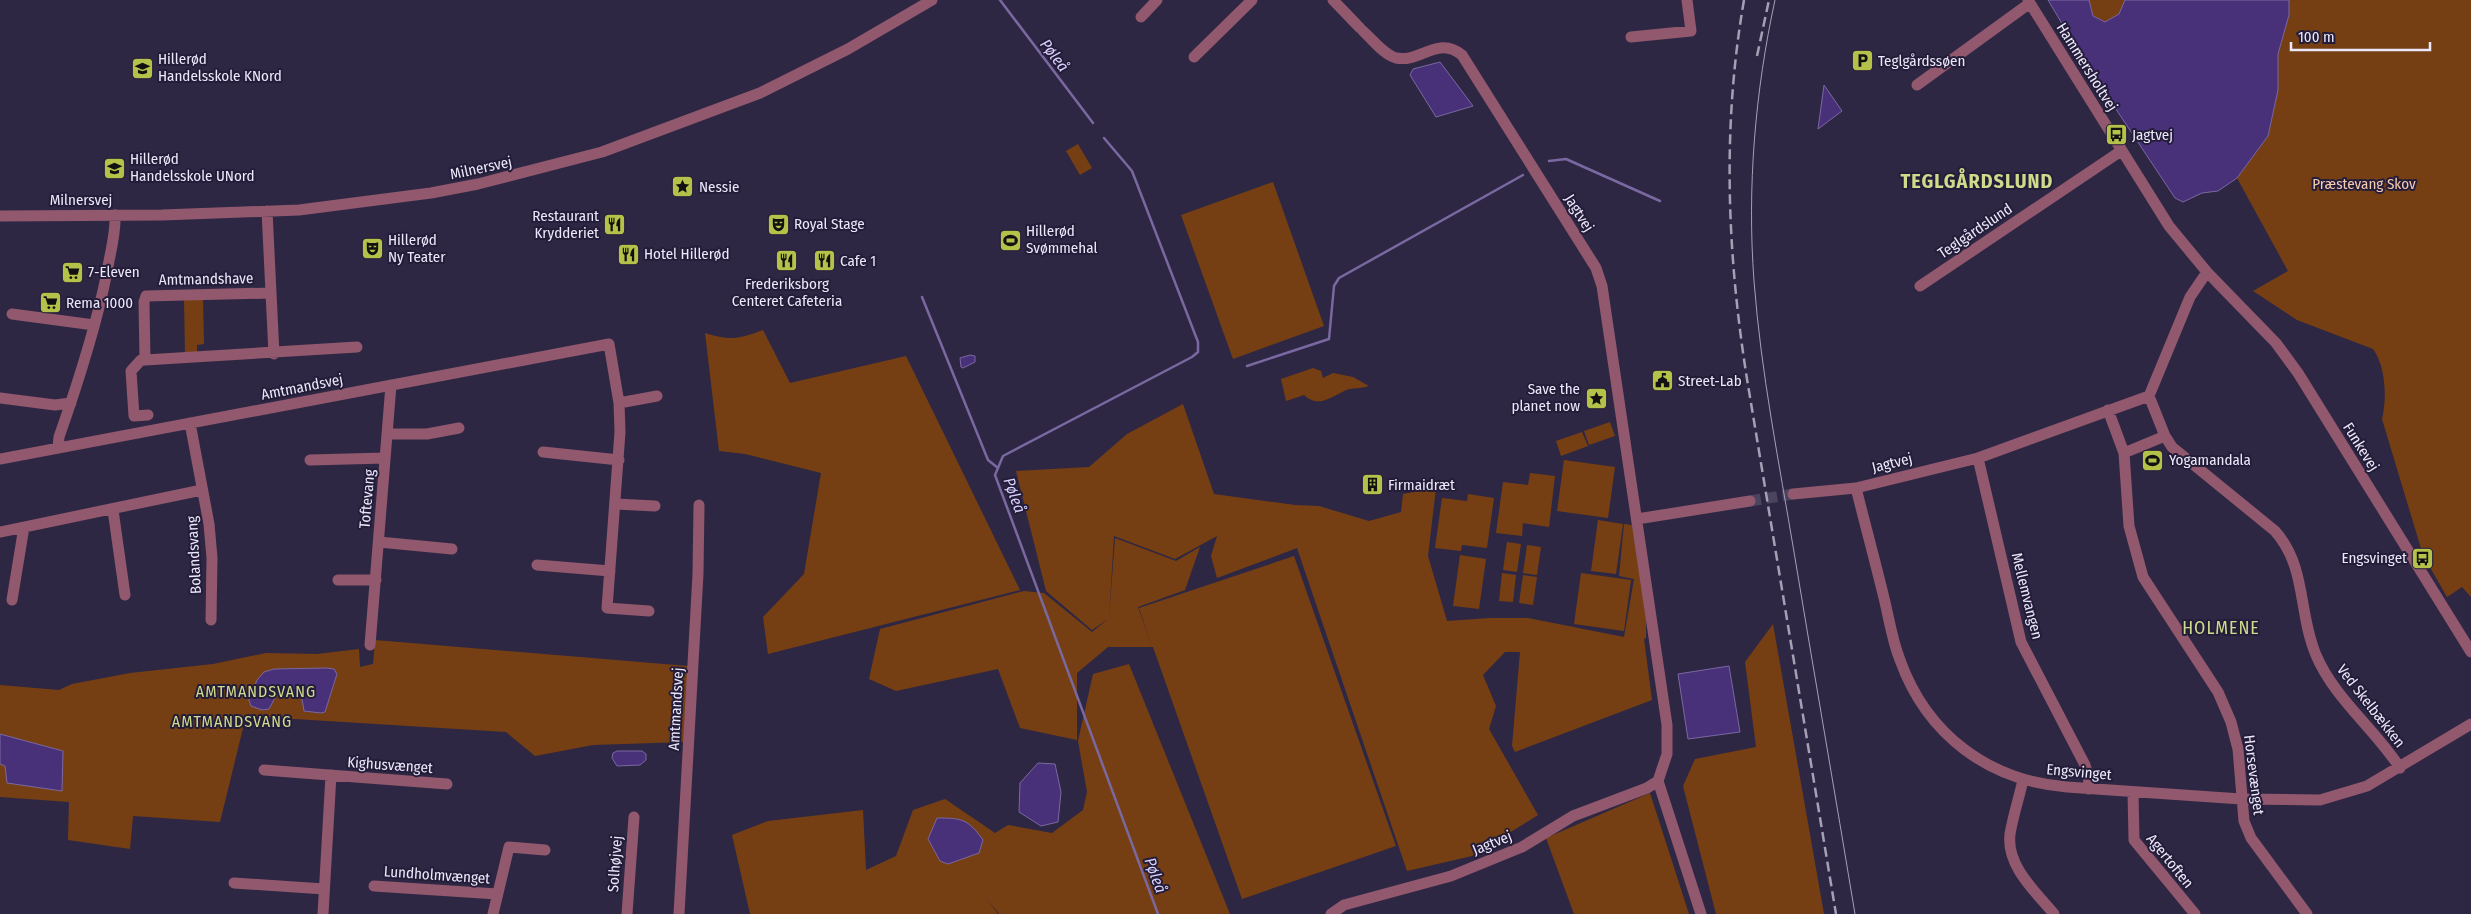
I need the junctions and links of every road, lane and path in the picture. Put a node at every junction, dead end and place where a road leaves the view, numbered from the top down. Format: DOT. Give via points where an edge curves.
graph roads {
  1 [pos="932,0"];
  2 [pos="1157,0"];
  3 [pos="1252,0"];
  4 [pos="1333,0"];
  5 [pos="1687,0"];
  6 [pos="2029,1"];
  7 [pos="1141,17"];
  8 [pos="1631,36"];
  9 [pos="1194,57"];
  10 [pos="1917,85"];
  11 [pos="2121,151"];
  12 [pos="267,211"];
  13 [pos="115,215"];
  14 [pos="0,216"];
  15 [pos="2207,272"];
  16 [pos="1920,286"];
  17 [pos="271,293"];
  18 [pos="12,314"];
  19 [pos="94,325"];
  20 [pos="357,347"];
  21 [pos="274,354"];
  22 [pos="145,360"];
  23 [pos="391,385"];
  24 [pos="657,396"];
  25 [pos="2149,396"];
  26 [pos="0,398"];
  27 [pos="71,403"];
  28 [pos="619,403"];
  29 [pos="2108,410"];
  30 [pos="148,415"];
  31 [pos="190,423"];
  32 [pos="459,428"];
  33 [pos="387,434"];
  34 [pos="2165,436"];
  35 [pos="58,448"];
  36 [pos="543,452"];
  37 [pos="2124,452"];
  38 [pos="0,458"];
  39 [pos="385,458"];
  40 [pos="1978,458"];
  41 [pos="310,460"];
  42 [pos="619,460"];
  43 [pos="1856,488"];
  44 [pos="202,490"];
  45 [pos="1793,494"];
  46 [pos="1750,501"];
  47 [pos="616,504"];
  48 [pos="699,505"];
  49 [pos="655,506"];
  50 [pos="113,510"];
  51 [pos="1637,519"];
  52 [pos="24,527"];
  53 [pos="0,532"];
  54 [pos="379,542"];
  55 [pos="452,549"];
  56 [pos="537,565"];
  57 [pos="610,571"];
  58 [pos="338,580"];
  59 [pos="376,580"];
  60 [pos="126,595"];
  61 [pos="12,600"];
  62 [pos="649,611"];
  63 [pos="211,620"];
  64 [pos="370,645"];
  65 [pos="2471,652"];
  66 [pos="2471,724"];
  67 [pos="2400,768"];
  68 [pos="264,770"];
  69 [pos="331,775"];
  70 [pos="2023,780"];
  71 [pos="1658,781"];
  72 [pos="447,784"];
  73 [pos="2088,789"];
  74 [pos="2133,792"];
  75 [pos="2241,798"];
  76 [pos="634,817"];
  77 [pos="545,850"];
  78 [pos="234,884"];
  79 [pos="374,886"];
  80 [pos="324,889"];
  81 [pos="497,894"];
  82 [pos="323,914"];
  83 [pos="492,914"];
  84 [pos="627,914"];
  85 [pos="679,914"];
  86 [pos="1331,914"];
  87 [pos="1701,914"];
  88 [pos="2054,914"];
  89 [pos="2195,914"];
  90 [pos="2307,914"];
  1 -- 12 [label="street, Milnersvej" via="848,50 787,81 602,152 538,170 431,193"];
  2 -- 7 [label="street"];
  3 -- 9 [label="street"];
  4 -- 51 [label="street, Jagtvej" via="1389,55 1408,58 1445,47 1454,48 1462,55 1596,268 1602,286"];
  5 -- 8 [label="street" via="1691,31"];
  6 -- 10 [label="street"];
  6 -- 11 [label="street, Hammersholtvej"];
  11 -- 15 [label="street, Hammersholtvej" via="2169,226"];
  11 -- 16 [label="street, Teglgårdslund"];
  12 -- 13 [label="street, Milnersvej"];
  12 -- 17 [label="street, Amtmandshave"];
  13 -- 14 [label="street, Milnersvej"];
  13 -- 19 [label="street" via="115,229"];
  15 -- 25 [label="street" via="2190,297"];
  15 -- 65 [label="street, Funkevej" via="2260,325 2290,361"];
  17 -- 21 [label="street, Amtmandshave"];
  17 -- 22 [label="street, Amtmandshave" via="146,296"];
  18 -- 19 [label="street"];
  19 -- 27 [label="street"];
  20 -- 21 [label="street"];
  21 -- 22 [label="street"];
  22 -- 30 [label="street" via="131,371 134,416"];
  23 -- 28 [label="street, Amtmandsvej" via="609,344"];
  23 -- 31 [label="street, Amtmandsvej"];
  23 -- 33 [label="street, Toftevang"];
  24 -- 28 [label="street"];
  25 -- 29 [label="street, Jagtvej"];
  25 -- 34 [label="street, Ved Skelbækken"];
  26 -- 27 [label="street" via="55,405"];
  27 -- 35 [label="street"];
  28 -- 42 [label="street"];
  29 -- 37 [label="street, Horsevænget"];
  29 -- 40 [label="street, Jagtvej"];
  31 -- 35 [label="street, Amtmandsvej"];
  31 -- 44 [label="street, Bolandsvang"];
  32 -- 33 [label="street" via="427,434"];
  33 -- 39 [label="street, Toftevang"];
  34 -- 37 [label="street"];
  34 -- 67 [label="street, Ved Skelbækken" via="2172,447 2287,544 2295,562 2308,632 2316,656 2330,680"];
  35 -- 38 [label="street, Amtmandsvej"];
  36 -- 42 [label="street"];
  37 -- 75 [label="street, Horsevænget" via="2130,526 2143,577 2218,692 2238,749"];
  39 -- 41 [label="street, Toftevang"];
  39 -- 54 [label="street, Toftevang"];
  40 -- 43 [label="street, Jagtvej"];
  40 -- 73 [label="street, Mellemvangen" via="2021,642 2085,765"];
  42 -- 47 [label="street"];
  43 -- 45 [label="street, Jagtvej"];
  43 -- 70 [label="street, Engsvinget" via="1899,660 1911,687 1928,716 1950,739 1996,770"];
  44 -- 50 [label="street, Bolandsvang"];
  44 -- 63 [label="street, Bolandsvang" via="212,558"];
  46 -- 51 [label="street"];
  47 -- 49 [label="street"];
  47 -- 57 [label="street"];
  48 -- 85 [label="street, Amtmandsvej"];
  50 -- 52 [label="street, Bolandsvang"];
  50 -- 60 [label="street"];
  51 -- 71 [label="street, Jagtvej" via="1666,725 1668,754"];
  52 -- 53 [label="street, Bolandsvang"];
  52 -- 61 [label="street"];
  54 -- 55 [label="street, Toftevang"];
  54 -- 59 [label="street, Toftevang"];
  56 -- 57 [label="street"];
  57 -- 62 [label="street" via="608,608"];
  58 -- 59 [label="street"];
  59 -- 64 [label="street, Toftevang"];
  66 -- 67 [label="street, Engsvinget"];
  67 -- 75 [label="street, Engsvinget" via="2366,786 2320,800"];
  68 -- 69 [label="street, Kighusvænget"];
  69 -- 72 [label="street, Kighusvænget"];
  69 -- 80 [label="street, Kighusvænget"];
  70 -- 73 [label="street, Engsvinget"];
  70 -- 88 [label="street" via="2010,835 2012,853 2023,877"];
  71 -- 86 [label="street, Jagtvej" via="1573,816 1514,851 1452,876 1344,905"];
  71 -- 87 [label="street"];
  73 -- 74 [label="street, Engsvinget"];
  74 -- 75 [label="street, Engsvinget"];
  74 -- 89 [label="street, Agertoften" via="2134,840"];
  75 -- 90 [label="street, Horsevænget" via="2244,821 2251,838"];
  76 -- 84 [label="street, Solhøjvej"];
  77 -- 81 [label="street, Lundholmvænget" via="509,847"];
  78 -- 80 [label="street"];
  79 -- 81 [label="street, Lundholmvænget"];
  80 -- 82 [label="street, Kighusvænget"];
  81 -- 83 [label="street, Lundholmvænget"];
}
